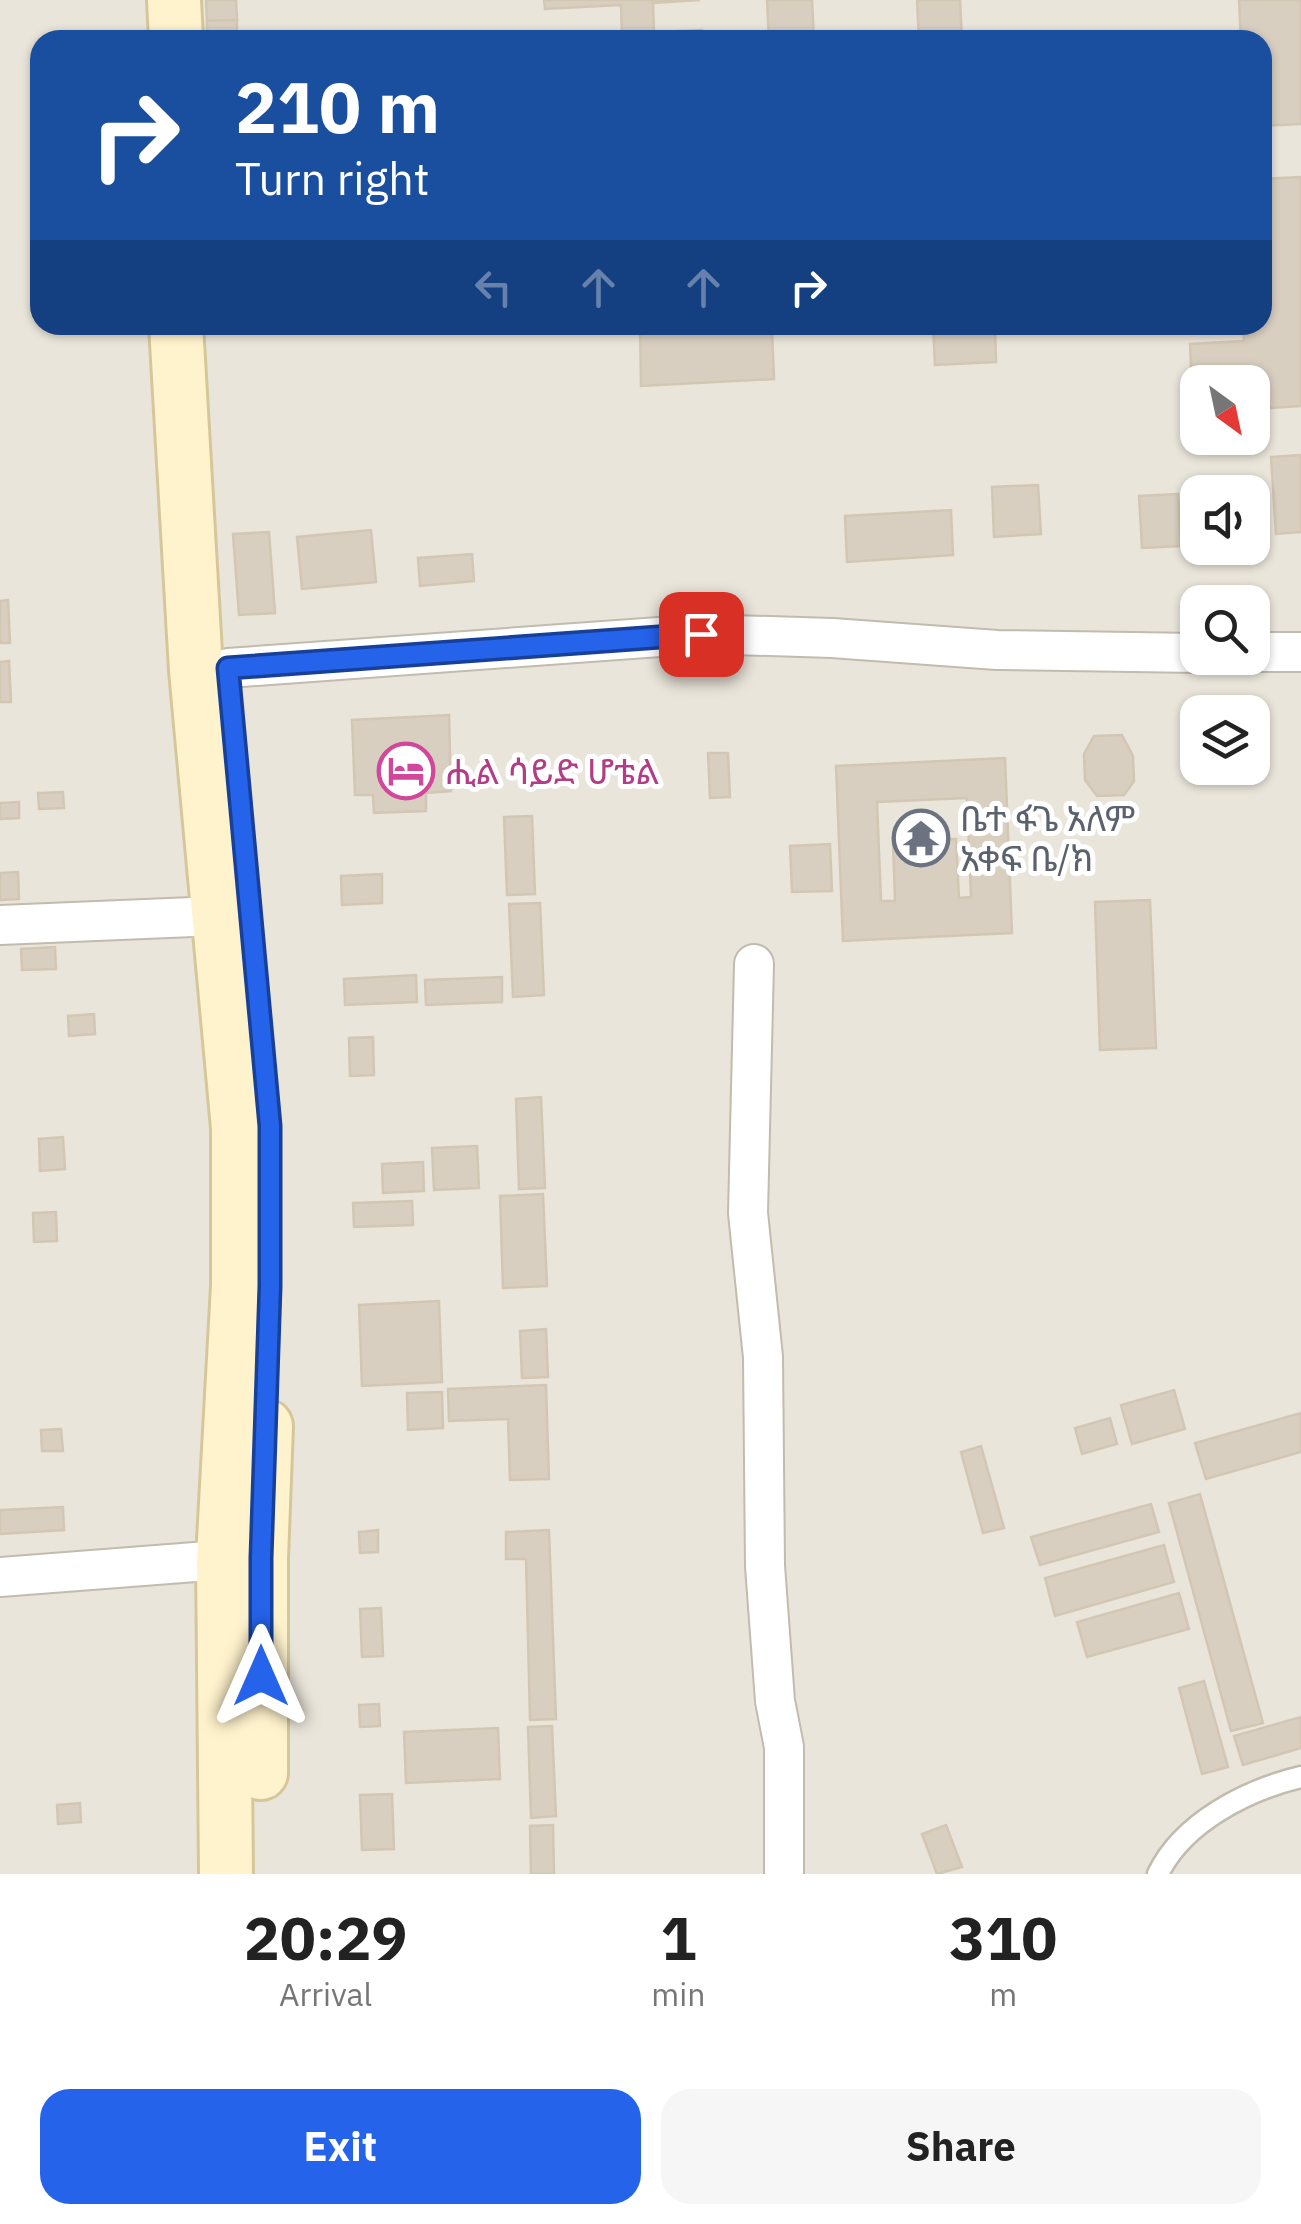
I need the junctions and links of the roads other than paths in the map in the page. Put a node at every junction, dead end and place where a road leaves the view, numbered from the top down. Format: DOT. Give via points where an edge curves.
graph roads {
  1 [pos="142,0"];
  2 [pos="174,0"];
  3 [pos="144,30"];
  4 [pos="176,30"];
  5 [pos="177,335"];
  6 [pos="209,335"];
  7 [pos="1270,652"];
  8 [pos="1301,652"];
  9 [pos="1180,653"];
  10 [pos="228,668"];
  11 [pos="218,916"];
  12 [pos="0,925"];
  13 [pos="754,964"];
  14 [pos="242,1558"];
  15 [pos="0,1577"];
  16 [pos="1301,1777"];
  17 [pos="226,1874"];
  18 [pos="261,1874"];
  19 [pos="784,1874"];
  20 [pos="1158,1874"];
  1 -- 3 [label="main road"];
  2 -- 4 [label="main road"];
  5 -- 11 [label="main road"];
  6 -- 10 [label="main road"];
  7 -- 8 [label="street"];
  9 -- 10 [label="street" via="701,634"];
  10 -- 14 [label="main road" via="270,1126 270,1286"];
  11 -- 12 [label="street"];
  11 -- 14 [label="main road" via="238,1148"];
  13 -- 19 [label="street" via="748,1213 764,1358 765,1566 784,1747"];
  14 -- 15 [label="street"];
  14 -- 17 [label="main road"];
  14 -- 18 [label="main road"];
  16 -- 20 [label="lane" via="1206,1819 1168,1854"];
}
